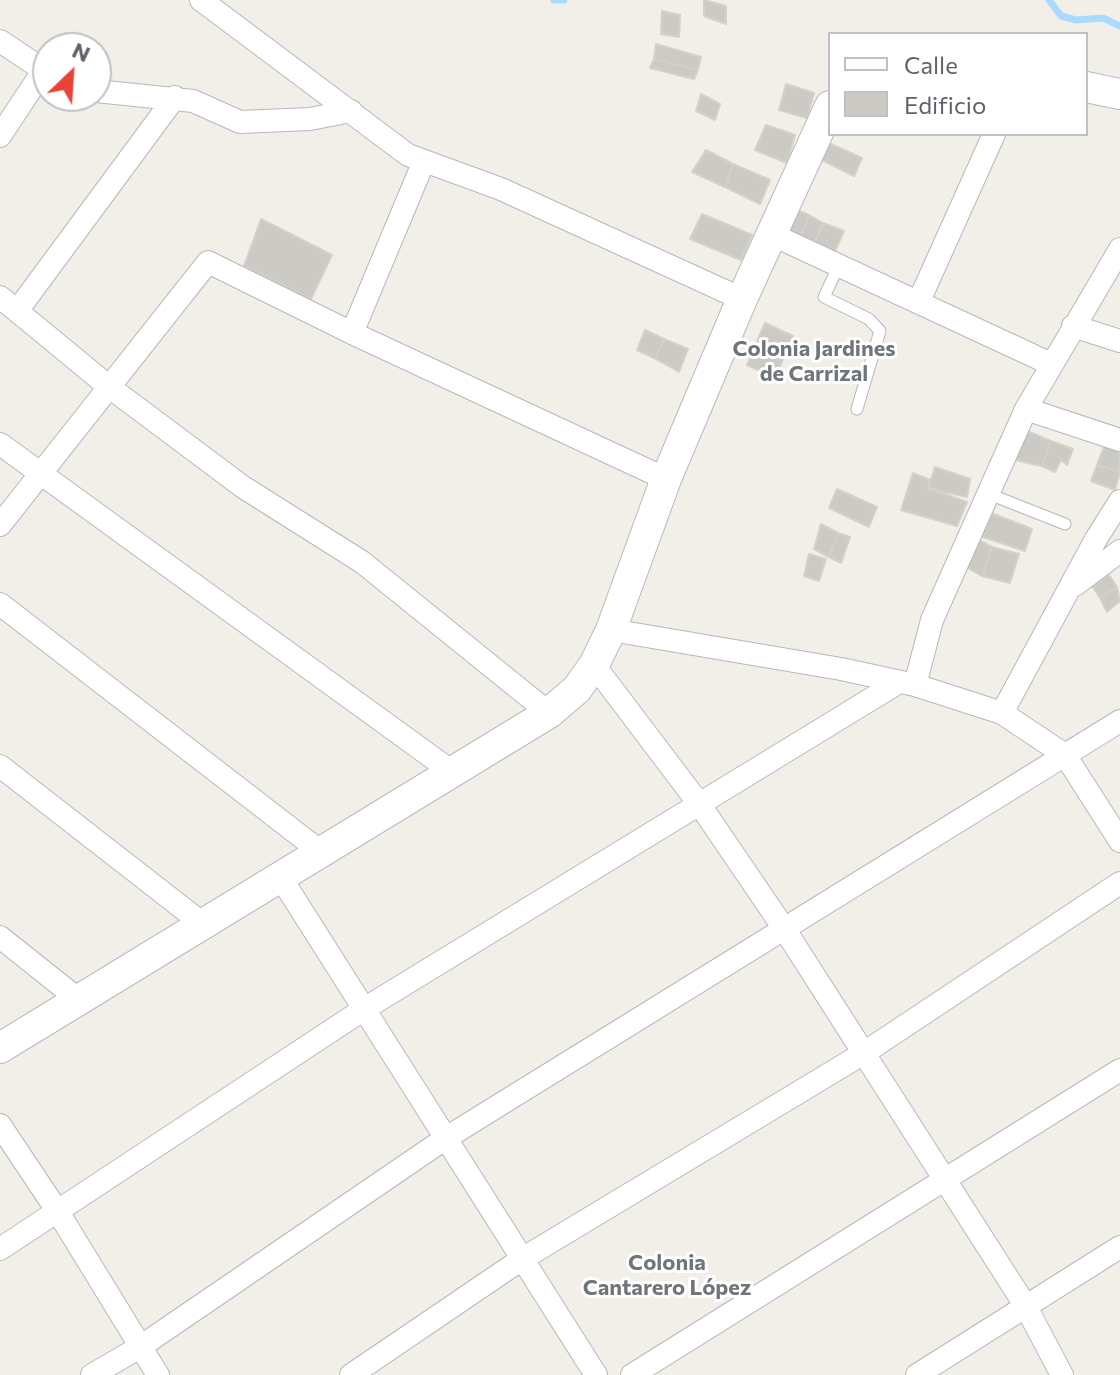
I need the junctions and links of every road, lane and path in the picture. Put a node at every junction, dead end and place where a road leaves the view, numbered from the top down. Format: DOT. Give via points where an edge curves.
graph roads {
  1 [pos="201,0"];
  2 [pos="0,41"];
  3 [pos="32,63"];
  4 [pos="1088,87"];
  5 [pos="32,90"];
  6 [pos="112,92"];
  7 [pos="1120,94"];
  8 [pos="175,97"];
  9 [pos="351,111"];
  10 [pos="828,111"];
  11 [pos="0,136"];
  12 [pos="993,136"];
  13 [pos="424,161"];
  14 [pos="773,235"];
  15 [pos="1120,249"];
  16 [pos="839,265"];
  17 [pos="742,299"];
  18 [pos="919,301"];
  19 [pos="8,304"];
  20 [pos="1073,326"];
  21 [pos="352,333"];
  22 [pos="1120,341"];
  23 [pos="1051,364"];
  24 [pos="108,386"];
  25 [pos="857,409"];
  26 [pos="1026,409"];
  27 [pos="1120,440"];
  28 [pos="0,444"];
  29 [pos="41,476"];
  30 [pos="666,479"];
  31 [pos="989,494"];
  32 [pos="1120,501"];
  33 [pos="1065,524"];
  34 [pos="0,525"];
  35 [pos="1120,551"];
  36 [pos="1067,590"];
  37 [pos="0,604"];
  38 [pos="611,630"];
  39 [pos="594,665"];
  40 [pos="907,684"];
  41 [pos="549,713"];
  42 [pos="1002,713"];
  43 [pos="1120,721"];
  44 [pos="1065,755"];
  45 [pos="0,766"];
  46 [pos="451,771"];
  47 [pos="700,805"];
  48 [pos="1120,841"];
  49 [pos="321,852"];
  50 [pos="281,878"];
  51 [pos="1120,883"];
  52 [pos="203,924"];
  53 [pos="785,930"];
  54 [pos="0,937"];
  55 [pos="79,1000"];
  56 [pos="364,1009"];
  57 [pos="0,1048"];
  58 [pos="864,1053"];
  59 [pos="1120,1070"];
  60 [pos="0,1125"];
  61 [pos="446,1138"];
  62 [pos="943,1181"];
  63 [pos="58,1212"];
  64 [pos="1120,1247"];
  65 [pos="0,1249"];
  66 [pos="522,1259"];
  67 [pos="1025,1305"];
  68 [pos="140,1347"];
  69 [pos="92,1375"];
  70 [pos="158,1375"];
  71 [pos="351,1375"];
  72 [pos="596,1375"];
  73 [pos="632,1375"];
  74 [pos="917,1375"];
  75 [pos="1062,1375"];
  1 -- 9 [label="street"];
  2 -- 3 [label="street"];
  4 -- 7 [label="street"];
  5 -- 11 [label="street"];
  6 -- 8 [label="street"];
  8 -- 9 [label="street" via="240,122"];
  8 -- 19 [label="street"];
  9 -- 13 [label="street" via="408,155"];
  10 -- 14 [label="street"];
  12 -- 18 [label="street"];
  13 -- 17 [label="street" via="501,189"];
  13 -- 21 [label="street"];
  14 -- 16 [label="street"];
  14 -- 17 [label="street"];
  15 -- 20 [label="street"];
  16 -- 18 [label="street"];
  16 -- 25 [label="lane" via="824,297 869,319 880,331"];
  17 -- 30 [label="street"];
  18 -- 23 [label="street"];
  19 -- 24 [label="street"];
  20 -- 22 [label="street"];
  20 -- 23 [label="street"];
  21 -- 24 [label="street" via="208,262"];
  21 -- 30 [label="street"];
  23 -- 26 [label="street"];
  24 -- 29 [label="street"];
  24 -- 41 [label="street" via="243,487 362,562"];
  26 -- 27 [label="street"];
  26 -- 31 [label="street"];
  28 -- 29 [label="street"];
  29 -- 34 [label="street"];
  29 -- 46 [label="street"];
  30 -- 38 [label="street"];
  31 -- 33 [label="lane"];
  31 -- 40 [label="street"];
  32 -- 36 [label="street"];
  35 -- 36 [label="street"];
  36 -- 42 [label="street"];
  37 -- 49 [label="street"];
  38 -- 39 [label="street"];
  38 -- 40 [label="street"];
  39 -- 41 [label="street" via="577,689"];
  39 -- 47 [label="street"];
  40 -- 42 [label="street"];
  40 -- 47 [label="street"];
  41 -- 46 [label="street"];
  42 -- 44 [label="street"];
  43 -- 44 [label="street"];
  44 -- 48 [label="street"];
  44 -- 53 [label="street"];
  45 -- 52 [label="street"];
  46 -- 49 [label="street"];
  47 -- 53 [label="street"];
  47 -- 56 [label="street"];
  49 -- 50 [label="street"];
  50 -- 52 [label="street"];
  50 -- 56 [label="street"];
  51 -- 58 [label="street"];
  52 -- 55 [label="street"];
  53 -- 58 [label="street"];
  53 -- 61 [label="street"];
  54 -- 55 [label="street"];
  55 -- 57 [label="street"];
  56 -- 61 [label="street"];
  56 -- 63 [label="street"];
  58 -- 62 [label="street"];
  58 -- 66 [label="street"];
  59 -- 62 [label="street"];
  60 -- 63 [label="street"];
  61 -- 66 [label="street"];
  61 -- 68 [label="street"];
  62 -- 67 [label="street"];
  62 -- 73 [label="street"];
  63 -- 65 [label="street"];
  63 -- 68 [label="street"];
  64 -- 67 [label="street"];
  66 -- 71 [label="street"];
  66 -- 72 [label="street"];
  67 -- 74 [label="street"];
  67 -- 75 [label="street"];
  68 -- 69 [label="street"];
  68 -- 70 [label="street"];
}
